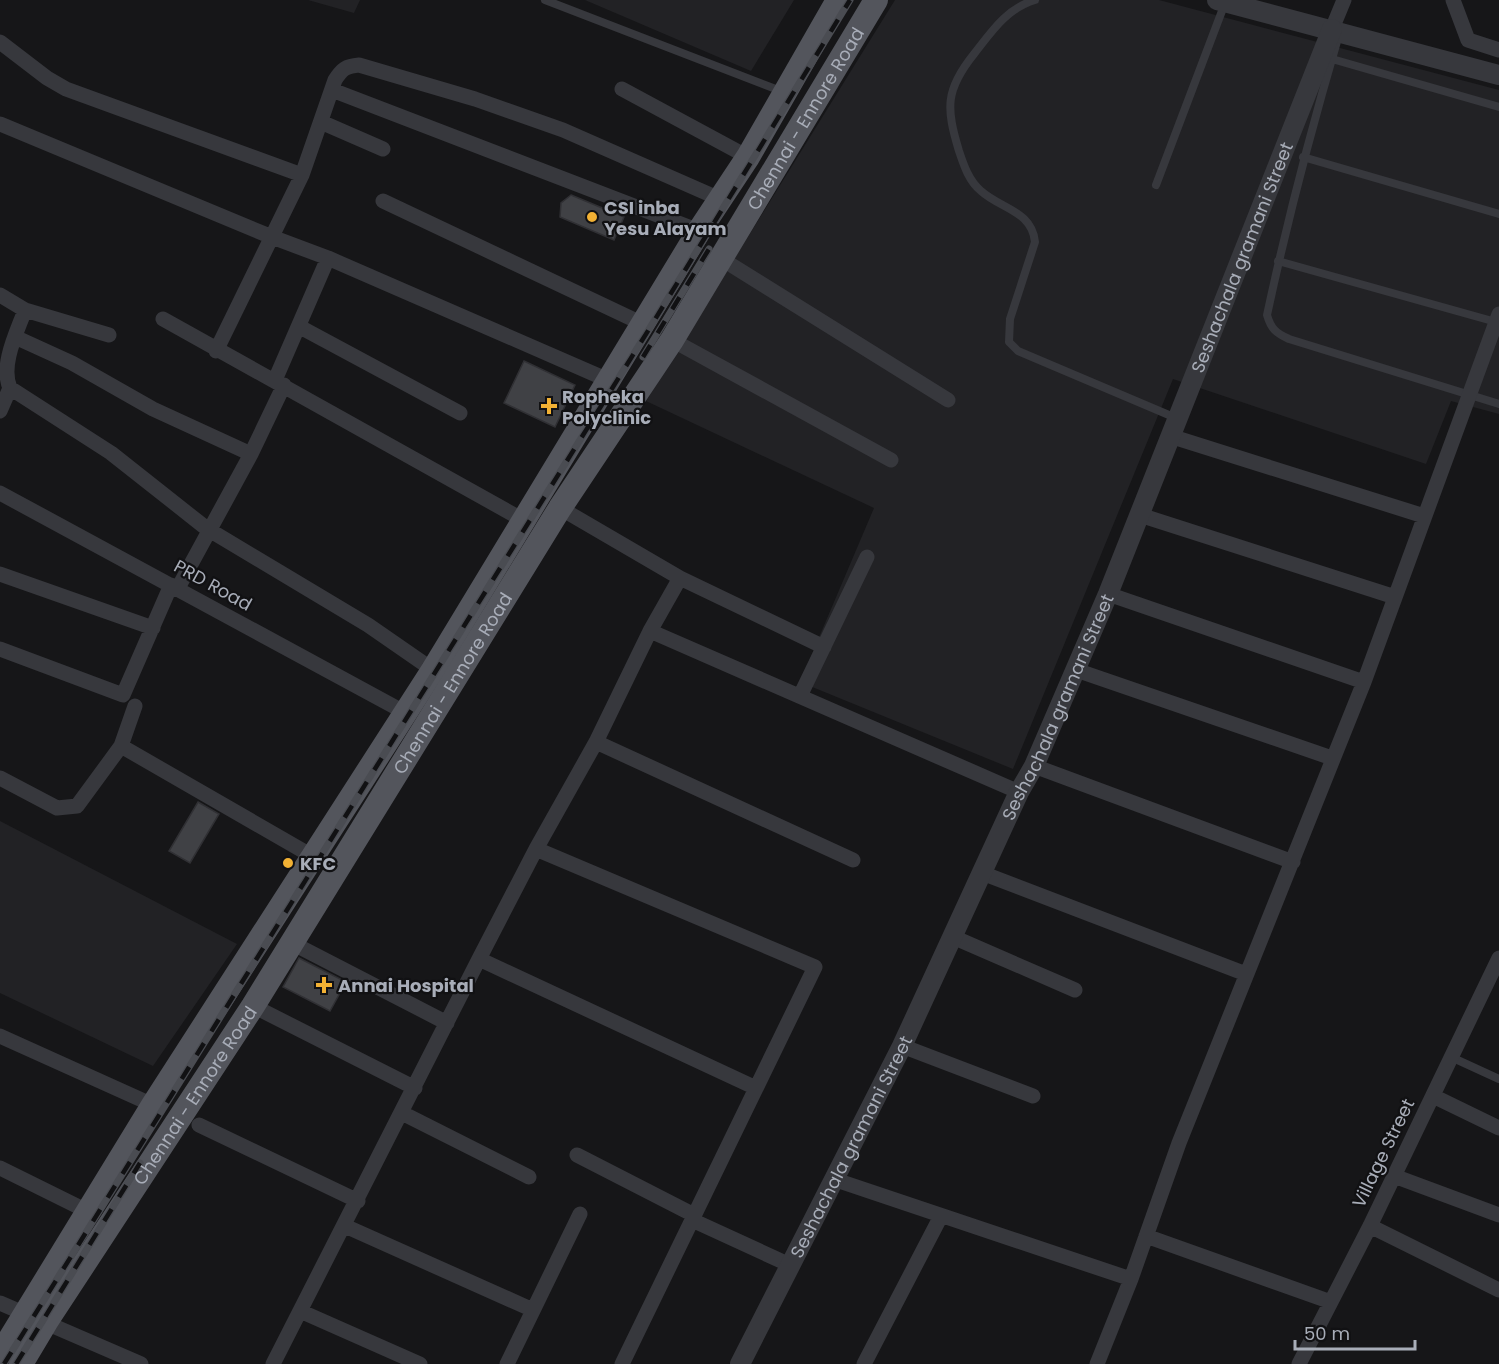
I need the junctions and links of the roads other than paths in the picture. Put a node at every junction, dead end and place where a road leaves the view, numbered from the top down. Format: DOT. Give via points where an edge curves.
graph roads {
  1 [pos="545,0"];
  2 [pos="838,0"];
  3 [pos="876,0"];
  4 [pos="1035,0"];
  5 [pos="1344,0"];
  6 [pos="1453,0"];
  7 [pos="1221,1"];
  8 [pos="1336,31"];
  9 [pos="0,42"];
  10 [pos="1499,50"];
  11 [pos="1332,60"];
  12 [pos="1499,75"];
  13 [pos="622,89"];
  14 [pos="332,90"];
  15 [pos="785,93"];
  16 [pos="1499,107"];
  17 [pos="321,122"];
  18 [pos="0,124"];
  19 [pos="383,149"];
  20 [pos="748,157"];
  21 [pos="1304,157"];
  22 [pos="302,174"];
  23 [pos="1156,185"];
  24 [pos="720,199"];
  25 [pos="383,201"];
  26 [pos="1499,214"];
  27 [pos="699,231"];
  28 [pos="272,237"];
  29 [pos="328,258"];
  30 [pos="720,258"];
  31 [pos="1278,261"];
  32 [pos="0,295"];
  33 [pos="25,310"];
  34 [pos="1497,318"];
  35 [pos="163,319"];
  36 [pos="643,324"];
  37 [pos="300,327"];
  38 [pos="109,335"];
  39 [pos="15,337"];
  40 [pos="672,340"];
  41 [pos="216,351"];
  42 [pos="608,380"];
  43 [pos="280,383"];
  44 [pos="10,388"];
  45 [pos="1469,394"];
  46 [pos="948,400"];
  47 [pos="1499,404"];
  48 [pos="0,411"];
  49 [pos="460,413"];
  50 [pos="1174,427"];
  51 [pos="251,454"];
  52 [pos="891,460"];
  53 [pos="0,493"];
  54 [pos="560,508"];
  55 [pos="1140,515"];
  56 [pos="1424,516"];
  57 [pos="525,520"];
  58 [pos="210,530"];
  59 [pos="867,557"];
  60 [pos="0,574"];
  61 [pos="680,578"];
  62 [pos="174,586"];
  63 [pos="1108,594"];
  64 [pos="1395,597"];
  65 [pos="153,628"];
  66 [pos="650,631"];
  67 [pos="824,647"];
  68 [pos="0,649"];
  69 [pos="433,670"];
  70 [pos="1076,670"];
  71 [pos="1364,682"];
  72 [pos="800,696"];
  73 [pos="135,706"];
  74 [pos="406,713"];
  75 [pos="596,742"];
  76 [pos="121,746"];
  77 [pos="1332,758"];
  78 [pos="1034,766"];
  79 [pos="0,778"];
  80 [pos="1019,792"];
  81 [pos="536,849"];
  82 [pos="312,856"];
  83 [pos="853,860"];
  84 [pos="1293,862"];
  85 [pos="982,873"];
  86 [pos="953,937"];
  87 [pos="290,942"];
  88 [pos="1499,958"];
  89 [pos="479,959"];
  90 [pos="1246,974"];
  91 [pos="1075,990"];
  92 [pos="252,1006"];
  93 [pos="447,1023"];
  94 [pos="0,1036"];
  95 [pos="902,1046"];
  96 [pos="1451,1057"];
  97 [pos="1499,1079"];
  98 [pos="415,1088"];
  99 [pos="756,1088"];
  100 [pos="1034,1096"];
  101 [pos="1432,1096"];
  102 [pos="153,1105"];
  103 [pos="402,1113"];
  104 [pos="199,1125"];
  105 [pos="1499,1128"];
  106 [pos="577,1155"];
  107 [pos="0,1168"];
  108 [pos="1394,1176"];
  109 [pos="529,1177"];
  110 [pos="834,1179"];
  111 [pos="358,1201"];
  112 [pos="87,1211"];
  113 [pos="580,1214"];
  114 [pos="1499,1215"];
  115 [pos="941,1216"];
  116 [pos="693,1217"];
  117 [pos="345,1226"];
  118 [pos="1370,1226"];
  119 [pos="1146,1236"];
  120 [pos="790,1265"];
  121 [pos="1131,1279"];
  122 [pos="1499,1290"];
  123 [pos="1331,1302"];
  124 [pos="0,1303"];
  125 [pos="533,1310"];
  126 [pos="300,1311"];
  127 [pos="35,1318"];
  128 [pos="0,1355"];
  129 [pos="21,1364"];
  130 [pos="141,1364"];
  131 [pos="273,1364"];
  132 [pos="420,1364"];
  133 [pos="507,1364"];
  134 [pos="622,1364"];
  135 [pos="740,1364"];
  136 [pos="864,1364"];
  137 [pos="1096,1364"];
  138 [pos="1299,1364"];
  1 -- 15 [label="lane"];
  2 -- 15 [label="main road, Chennai - Ennore Road"];
  3 -- 30 [label="main road, Chennai - Ennore Road"];
  4 -- 50 [label="lane" via="1003,17 960,72 950,101 949,118 970,178 981,191 1034,229 1035,242 1010,319 1009,342 1018,351"];
  5 -- 8 [label="street"];
  6 -- 10 [label="street" via="1468,40"];
  7 -- 8 [label="street"];
  7 -- 23 [label="lane"];
  8 -- 11 [label="lane"];
  8 -- 12 [label="street"];
  8 -- 50 [label="street, Seshachala gramani Street"];
  9 -- 22 [label="street" via="66,89"];
  11 -- 16 [label="lane"];
  11 -- 21 [label="lane"];
  13 -- 20 [label="street"];
  14 -- 17 [label="street"];
  14 -- 24 [label="street" via="343,68 359,65 563,130"];
  14 -- 27 [label="street"];
  15 -- 20 [label="main road, Chennai - Ennore Road"];
  17 -- 19 [label="street"];
  17 -- 22 [label="street"];
  18 -- 28 [label="street"];
  20 -- 24 [label="main road, Chennai - Ennore Road"];
  21 -- 26 [label="lane"];
  21 -- 31 [label="lane"];
  22 -- 28 [label="street"];
  24 -- 27 [label="main road, Chennai - Ennore Road"];
  25 -- 36 [label="street"];
  27 -- 36 [label="main road, Chennai - Ennore Road"];
  28 -- 29 [label="street"];
  28 -- 41 [label="street"];
  29 -- 37 [label="street"];
  29 -- 42 [label="street"];
  30 -- 40 [label="main road, Chennai - Ennore Road"];
  30 -- 46 [label="street"];
  31 -- 34 [label="lane"];
  31 -- 45 [label="lane" via="1267,315 1275,333"];
  32 -- 33 [label="street"];
  33 -- 38 [label="street"];
  33 -- 39 [label="street"];
  34 -- 45 [label="street"];
  35 -- 41 [label="street"];
  36 -- 42 [label="main road, Chennai - Ennore Road"];
  37 -- 43 [label="street"];
  37 -- 49 [label="street"];
  39 -- 44 [label="street" via="5,367 4,378"];
  39 -- 51 [label="street"];
  40 -- 52 [label="street"];
  40 -- 54 [label="main road, Chennai - Ennore Road"];
  41 -- 43 [label="street"];
  42 -- 57 [label="main road, Chennai - Ennore Road"];
  43 -- 51 [label="street"];
  43 -- 57 [label="street"];
  44 -- 48 [label="street"];
  44 -- 58 [label="street" via="111,453"];
  45 -- 47 [label="lane"];
  45 -- 56 [label="street"];
  50 -- 55 [label="street, Seshachala gramani Street"];
  50 -- 56 [label="street"];
  51 -- 58 [label="street"];
  53 -- 62 [label="street, PRD Road"];
  54 -- 61 [label="street"];
  54 -- 87 [label="main road, Chennai - Ennore Road"];
  55 -- 63 [label="street, Seshachala gramani Street"];
  55 -- 64 [label="street"];
  56 -- 64 [label="street"];
  57 -- 69 [label="main road, Chennai - Ennore Road"];
  58 -- 62 [label="street"];
  58 -- 69 [label="street" via="368,625"];
  59 -- 67 [label="street"];
  60 -- 65 [label="street"];
  61 -- 66 [label="street"];
  61 -- 67 [label="street"];
  62 -- 65 [label="street"];
  62 -- 74 [label="street, PRD Road"];
  63 -- 70 [label="street, Seshachala gramani Street"];
  63 -- 71 [label="street"];
  64 -- 71 [label="street"];
  65 -- 68 [label="street" via="123,695"];
  66 -- 72 [label="street"];
  66 -- 75 [label="street"];
  67 -- 72 [label="street"];
  69 -- 74 [label="main road, Chennai - Ennore Road"];
  70 -- 77 [label="street"];
  70 -- 78 [label="street, Seshachala gramani Street"];
  71 -- 77 [label="street"];
  72 -- 80 [label="street"];
  73 -- 76 [label="street"];
  74 -- 82 [label="main road, Chennai - Ennore Road"];
  75 -- 81 [label="street"];
  75 -- 83 [label="street"];
  76 -- 79 [label="street" via="77,806 69,809 57,808"];
  76 -- 82 [label="street"];
  77 -- 84 [label="street"];
  78 -- 80 [label="street, Seshachala gramani Street"];
  78 -- 84 [label="street"];
  80 -- 85 [label="street, Seshachala gramani Street"];
  81 -- 89 [label="street"];
  81 -- 99 [label="street" via="815,967"];
  82 -- 102 [label="main road, Chennai - Ennore Road"];
  84 -- 90 [label="street"];
  85 -- 86 [label="street, Seshachala gramani Street"];
  85 -- 90 [label="street"];
  86 -- 91 [label="street"];
  86 -- 95 [label="street, Seshachala gramani Street"];
  87 -- 92 [label="main road, Chennai - Ennore Road"];
  87 -- 93 [label="street"];
  88 -- 96 [label="street, Village Street"];
  89 -- 93 [label="street"];
  89 -- 99 [label="street"];
  90 -- 119 [label="street"];
  92 -- 98 [label="street"];
  92 -- 127 [label="main road, Chennai - Ennore Road"];
  93 -- 98 [label="street"];
  94 -- 102 [label="street"];
  95 -- 100 [label="street"];
  95 -- 110 [label="street, Seshachala gramani Street"];
  96 -- 97 [label="lane"];
  96 -- 101 [label="street, Village Street"];
  98 -- 103 [label="street"];
  99 -- 116 [label="street"];
  101 -- 105 [label="street"];
  101 -- 108 [label="street, Village Street"];
  102 -- 112 [label="main road, Chennai - Ennore Road"];
  103 -- 109 [label="street"];
  103 -- 111 [label="street"];
  104 -- 111 [label="street"];
  106 -- 116 [label="street"];
  107 -- 112 [label="street"];
  108 -- 114 [label="street"];
  108 -- 118 [label="street, Village Street"];
  110 -- 115 [label="street"];
  110 -- 120 [label="street, Seshachala gramani Street"];
  111 -- 117 [label="street"];
  112 -- 127 [label="main road, Chennai - Ennore Road"];
  113 -- 125 [label="street"];
  115 -- 121 [label="street"];
  115 -- 136 [label="street"];
  116 -- 120 [label="street"];
  116 -- 134 [label="street"];
  117 -- 125 [label="street"];
  117 -- 126 [label="street"];
  118 -- 122 [label="street"];
  118 -- 123 [label="street, Village Street"];
  119 -- 121 [label="street"];
  119 -- 123 [label="street"];
  120 -- 135 [label="street, Seshachala gramani Street"];
  121 -- 137 [label="street"];
  123 -- 138 [label="street, Village Street"];
  124 -- 127 [label="street"];
  125 -- 133 [label="street"];
  126 -- 131 [label="street"];
  126 -- 132 [label="street"];
  127 -- 128 [label="main road, Chennai - Ennore Road"];
  127 -- 129 [label="main road, Chennai - Ennore Road"];
  127 -- 130 [label="street"];
}
